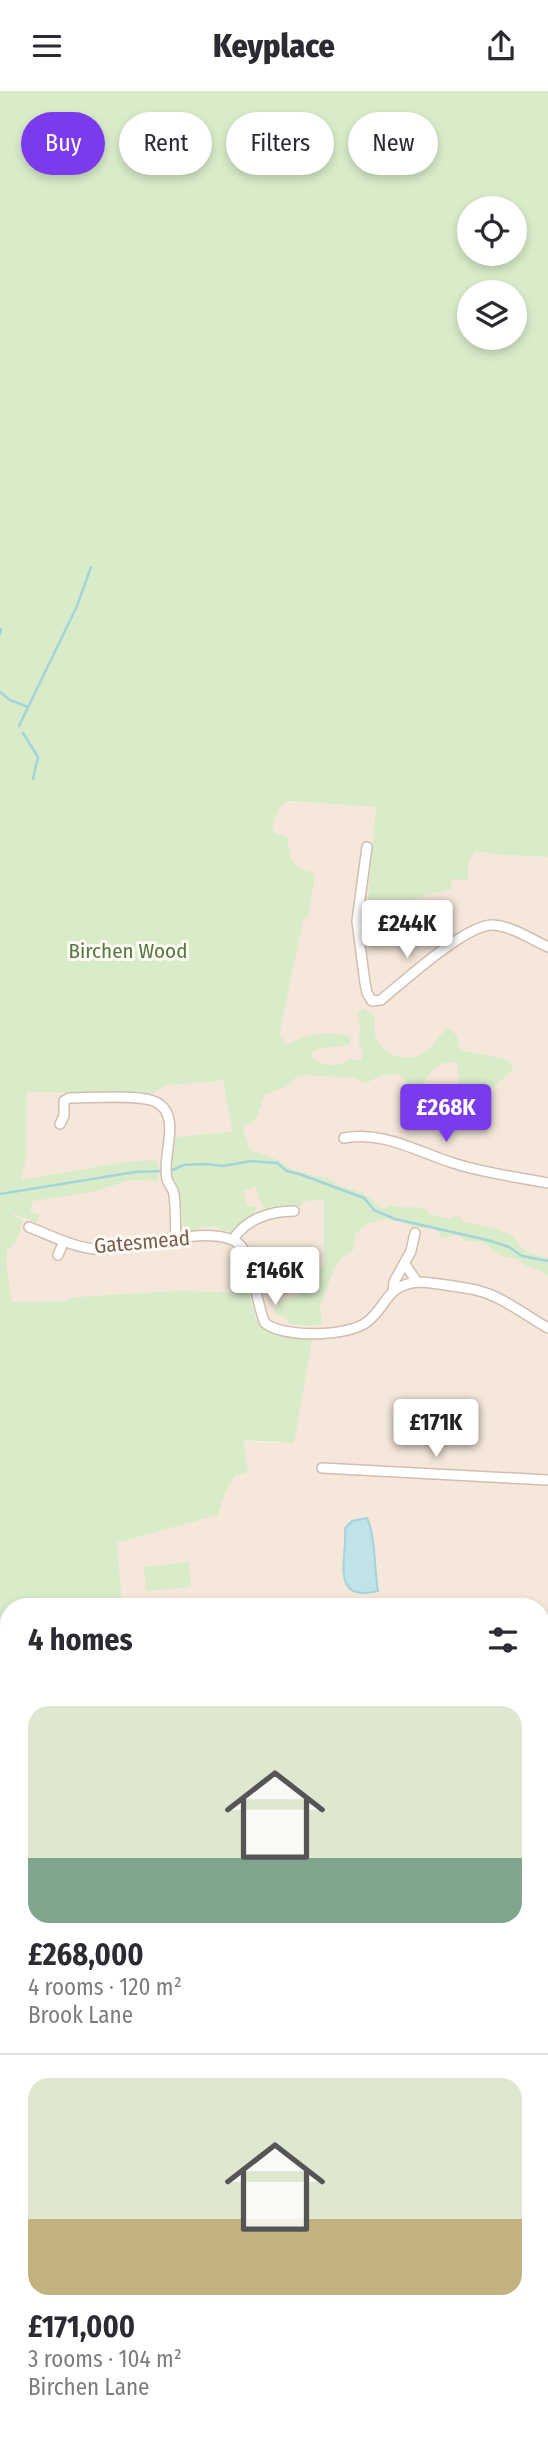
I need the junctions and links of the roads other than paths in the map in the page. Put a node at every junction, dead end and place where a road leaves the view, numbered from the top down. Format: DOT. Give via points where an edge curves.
graph roads {
  1 [pos="367,847"];
  2 [pos="548,947"];
  3 [pos="60,1123"];
  4 [pos="344,1138"];
  5 [pos="548,1183"];
  6 [pos="294,1211"];
  7 [pos="29,1227"];
  8 [pos="415,1233"];
  9 [pos="176,1237"];
  10 [pos="233,1240"];
  11 [pos="64,1241"];
  12 [pos="58,1255"];
  13 [pos="405,1264"];
  14 [pos="417,1282"];
  15 [pos="393,1291"];
  16 [pos="548,1328"];
  17 [pos="322,1468"];
  18 [pos="548,1480"];
  1 -- 2 [label="street" via="357,921 365,983 372,1001 381,1000 462,936 486,925 503,927"];
  3 -- 9 [label="street" via="64,1101 69,1098 158,1103 171,1128 167,1178 174,1195"];
  4 -- 5 [label="street" via="373,1137 453,1163"];
  6 -- 10 [label="street" via="275,1212 247,1223"];
  7 -- 11 [label="street, Gatesmead"];
  8 -- 13 [label="street"];
  9 -- 10 [label="street, Gatesmead"];
  9 -- 11 [label="street, Gatesmead" via="103,1249"];
  10 -- 15 [label="street" via="247,1257 265,1323 277,1330 351,1331 374,1316"];
  11 -- 12 [label="street, Gatesmead"];
  13 -- 14 [label="street"];
  13 -- 15 [label="street"];
  14 -- 15 [label="street"];
  14 -- 16 [label="street" via="481,1291"];
  17 -- 18 [label="street"];
}
